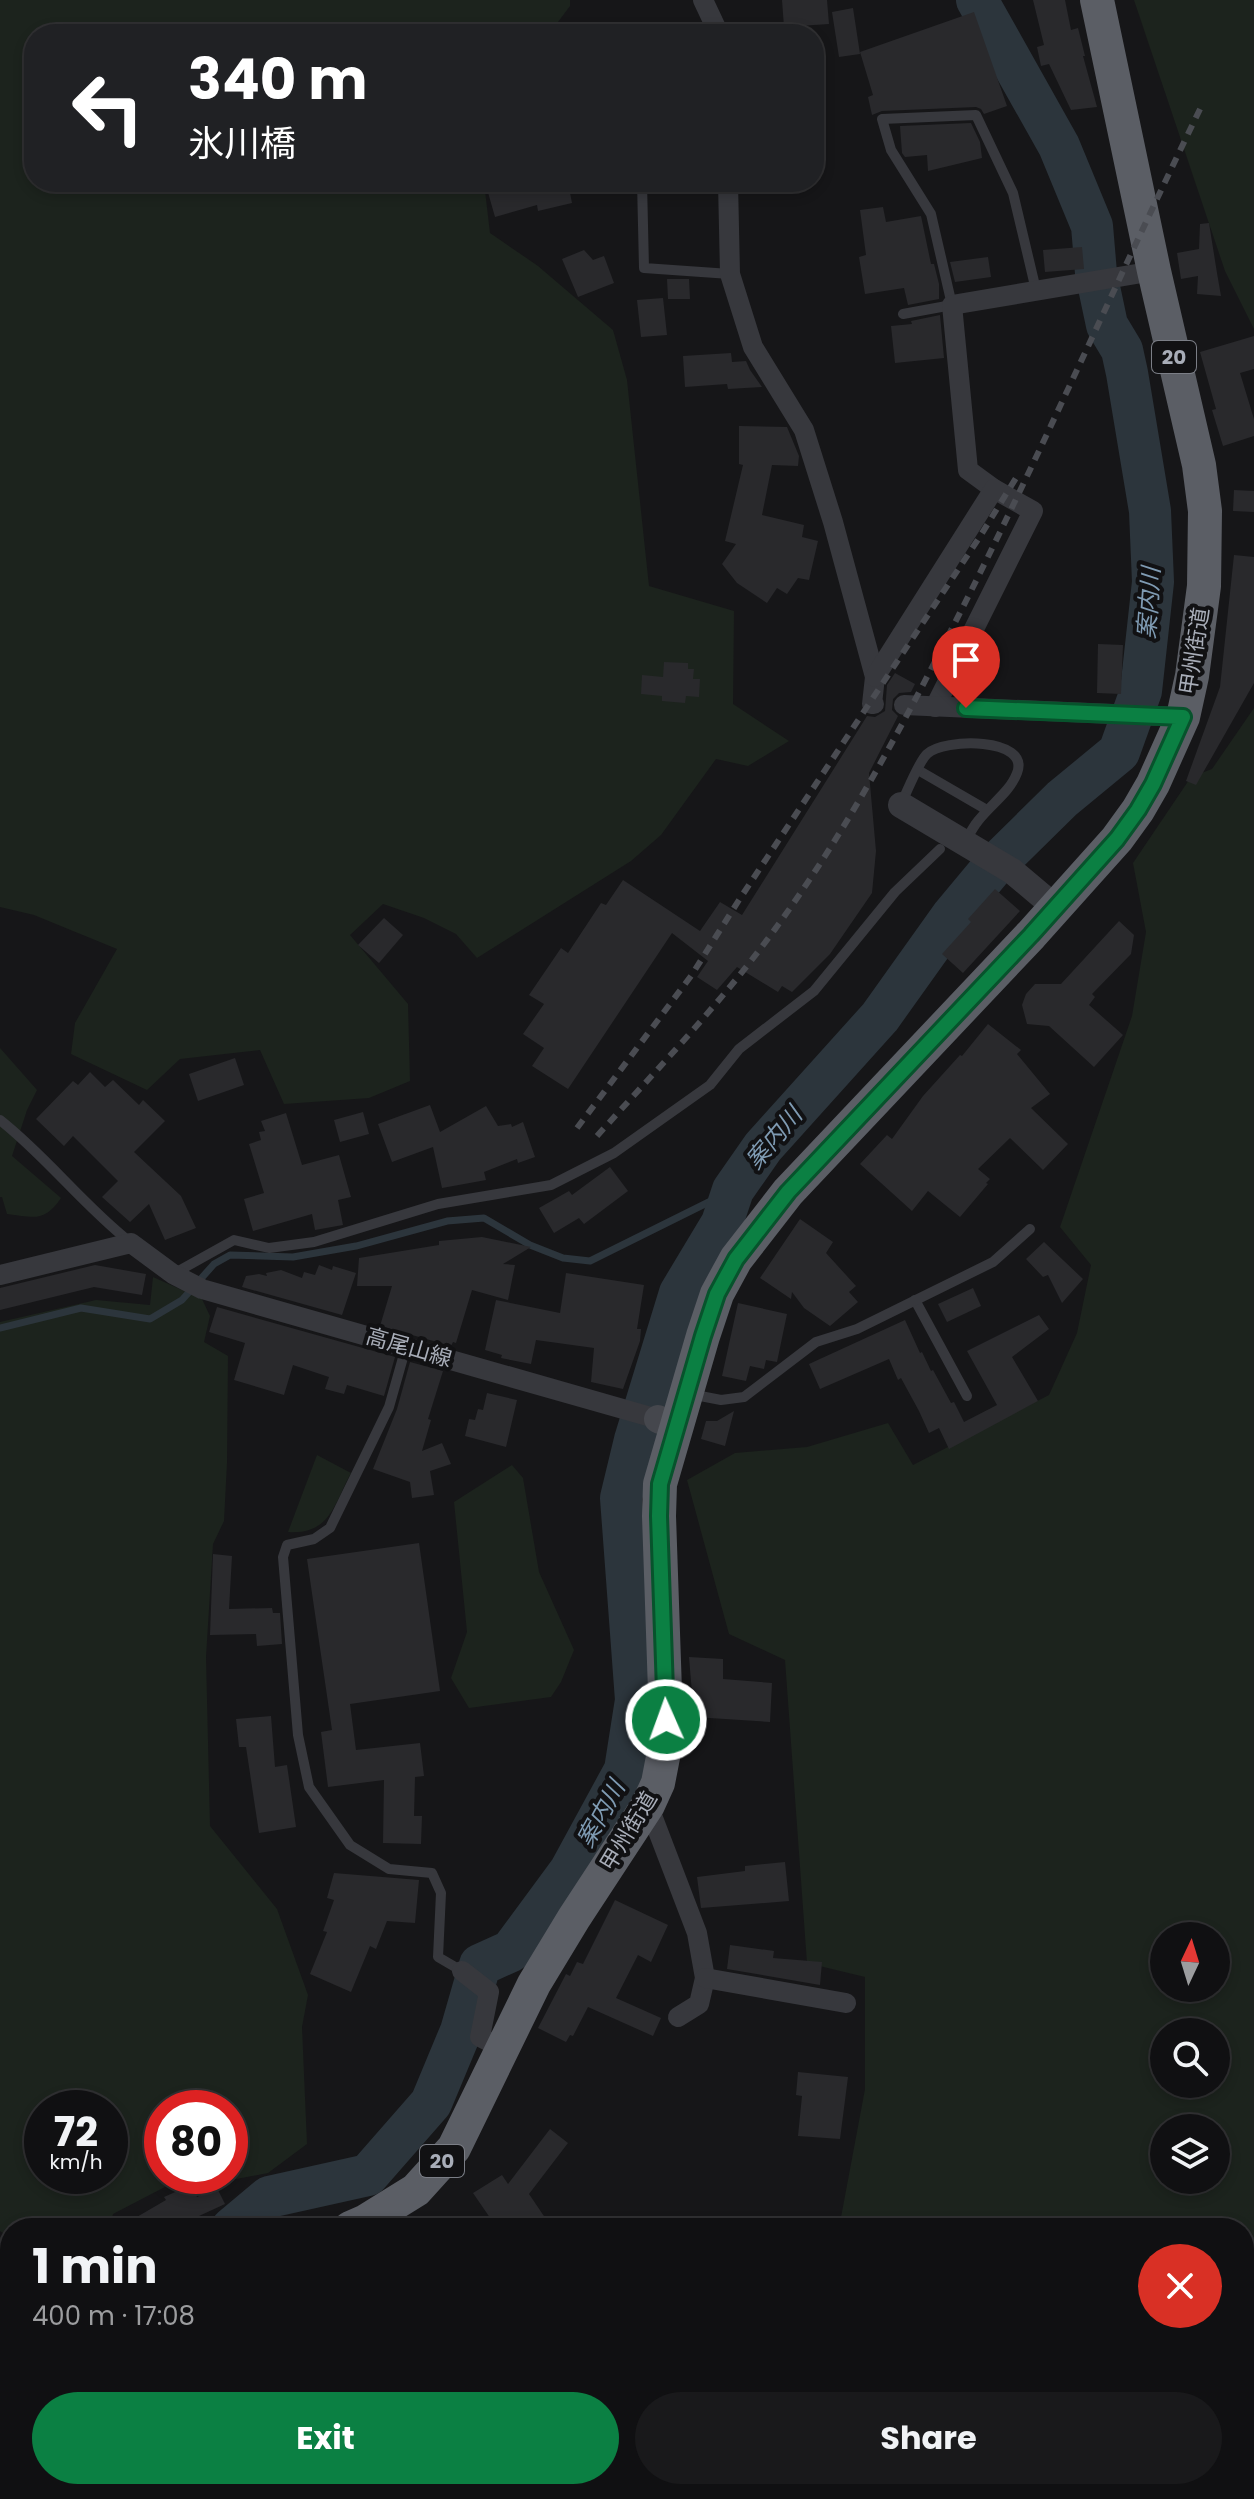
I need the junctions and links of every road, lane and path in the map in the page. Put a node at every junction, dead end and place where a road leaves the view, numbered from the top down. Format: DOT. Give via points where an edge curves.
graph roads {
  1 [pos="703,0"];
  2 [pos="1097,0"];
  3 [pos="714,24"];
  4 [pos="642,192"];
  5 [pos="728,192"];
  6 [pos="1142,273"];
  7 [pos="730,274"];
  8 [pos="1036,290"];
  9 [pos="952,305"];
  10 [pos="903,314"];
  11 [pos="994,489"];
  12 [pos="875,677"];
  13 [pos="874,704"];
  14 [pos="904,705"];
  15 [pos="935,707"];
  16 [pos="1171,716"];
  17 [pos="918,770"];
  18 [pos="901,805"];
  19 [pos="987,810"];
  20 [pos="959,846"];
  21 [pos="1056,908"];
  22 [pos="0,1120"];
  23 [pos="1030,1229"];
  24 [pos="131,1243"];
  25 [pos="0,1275"];
  26 [pos="178,1276"];
  27 [pos="915,1300"];
  28 [pos="407,1346"];
  29 [pos="967,1396"];
  30 [pos="670,1414"];
  31 [pos="648,1805"];
  32 [pos="462,1971"];
  33 [pos="705,1978"];
  34 [pos="846,2003"];
  35 [pos="678,2017"];
  36 [pos="503,2049"];
  37 [pos="371,2218"];
  1 -- 3 [label="street"];
  2 -- 6 [label="highway, 甲州街道 / 20"];
  4 -- 7 [label="lane" via="644,268"];
  5 -- 7 [label="street"];
  6 -- 8 [label="street"];
  6 -- 16 [label="highway, 甲州街道 / 20" via="1199,465 1205,511 1204,586 1192,676"];
  7 -- 12 [label="street" via="753,347 804,430"];
  8 -- 9 [label="street"];
  8 -- 9 [label="lane" via="1013,193 976,115 882,119 891,150 931,214"];
  9 -- 10 [label="lane"];
  9 -- 11 [label="street" via="968,470"];
  11 -- 12 [label="street"];
  11 -- 15 [label="street" via="1033,511"];
  12 -- 13 [label="street"];
  14 -- 15 [label="street"];
  15 -- 16 [label="street"];
  16 -- 21 [label="highway, 甲州街道 / 20" via="1153,784 1138,810"];
  17 -- 18 [label="lane"];
  17 -- 19 [label="lane"];
  17 -- 19 [label="lane" via="926,754 953,744 1002,746 1013,752 1018,771"];
  18 -- 20 [label="street"];
  19 -- 20 [label="lane"];
  20 -- 21 [label="street" via="1012,871"];
  20 -- 26 [label="lane" via="895,892 814,991 739,1049 710,1085 614,1153 551,1185 438,1204 314,1242 269,1248 234,1240"];
  21 -- 30 [label="highway, 甲州街道 / 20" via="788,1192 736,1259"];
  22 -- 24 [label="lane"];
  23 -- 27 [label="lane" via="993,1262"];
  24 -- 25 [label="street"];
  24 -- 26 [label="street"];
  26 -- 28 [label="street, 高尾山線" via="202,1289"];
  27 -- 29 [label="lane"];
  27 -- 30 [label="lane" via="857,1329 816,1342 744,1397"];
  28 -- 30 [label="street, 高尾山線" via="614,1407"];
  28 -- 32 [label="lane" via="389,1407 330,1528 314,1539 287,1545 283,1557 298,1735 309,1787 350,1845 389,1869 432,1873 441,1893 438,1957"];
  30 -- 31 [label="highway, 甲州街道 / 20" via="659,1516 666,1720 658,1783"];
  31 -- 33 [label="street" via="697,1933"];
  31 -- 36 [label="highway, 甲州街道 / 20" via="534,1984"];
  32 -- 36 [label="street" via="489,1992 480,2037"];
  33 -- 34 [label="street"];
  33 -- 35 [label="street" via="699,2004"];
  36 -- 37 [label="highway, 甲州街道 / 20" via="454,2148 416,2190"];
}
